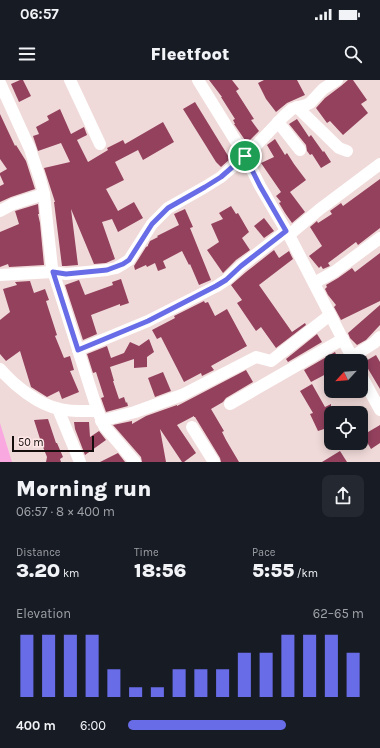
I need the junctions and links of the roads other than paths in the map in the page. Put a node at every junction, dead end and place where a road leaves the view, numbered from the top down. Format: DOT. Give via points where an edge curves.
graph roads {
  1 [pos="70,80"];
  2 [pos="198,80"];
  3 [pos="337,80"];
  4 [pos="0,83"];
  5 [pos="297,107"];
  6 [pos="278,122"];
  7 [pos="100,144"];
  8 [pos="300,150"];
  9 [pos="347,151"];
  10 [pos="245,156"];
  11 [pos="380,164"];
  12 [pos="44,194"];
  13 [pos="0,211"];
  14 [pos="288,233"];
  15 [pos="380,238"];
  16 [pos="53,272"];
  17 [pos="0,275"];
  18 [pos="314,283"];
  19 [pos="330,315"];
  20 [pos="380,337"];
  21 [pos="343,339"];
  22 [pos="78,350"];
  23 [pos="350,354"];
  24 [pos="360,354"];
  25 [pos="0,370"];
  26 [pos="368,388"];
  27 [pos="230,404"];
  28 [pos="58,409"];
  29 [pos="380,410"];
  30 [pos="99,416"];
  31 [pos="192,427"];
  32 [pos="80,462"];
  33 [pos="135,462"];
  34 [pos="214,462"];
  1 -- 7 [label="street"];
  2 -- 10 [label="street"];
  3 -- 5 [label="street" via="323,89 310,103"];
  4 -- 12 [label="street" via="30,148"];
  5 -- 6 [label="street"];
  5 -- 9 [label="street" via="339,148"];
  6 -- 8 [label="street"];
  6 -- 10 [label="street"];
  10 -- 14 [label="street"];
  10 -- 16 [label="street" via="221,177 168,208 152,224 129,260 123,264 107,270 66,274"];
  11 -- 14 [label="street"];
  12 -- 13 [label="street"];
  12 -- 16 [label="street"];
  14 -- 18 [label="street"];
  14 -- 22 [label="street" via="216,286 148,321"];
  15 -- 18 [label="street" via="334,272"];
  16 -- 17 [label="street"];
  16 -- 22 [label="street"];
  18 -- 19 [label="street"];
  19 -- 21 [label="street"];
  19 -- 30 [label="street" via="271,361 256,357 182,395 135,412"];
  20 -- 24 [label="street"];
  21 -- 23 [label="street"];
  21 -- 27 [label="street"];
  22 -- 30 [label="street"];
  25 -- 28 [label="street" via="18,388"];
  26 -- 29 [label="street"];
  28 -- 30 [label="street"];
  28 -- 32 [label="street"];
  30 -- 33 [label="street"];
  31 -- 34 [label="street"];
}
